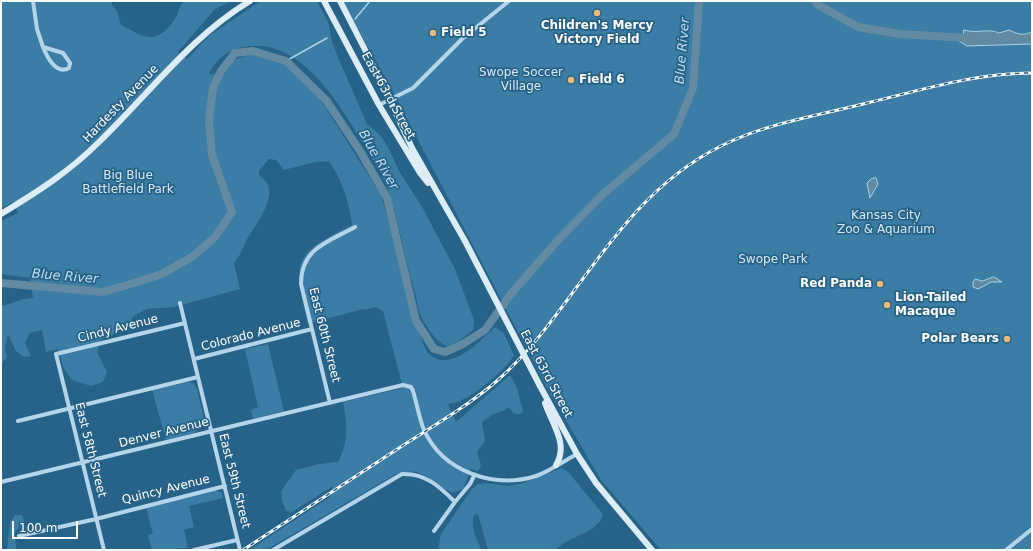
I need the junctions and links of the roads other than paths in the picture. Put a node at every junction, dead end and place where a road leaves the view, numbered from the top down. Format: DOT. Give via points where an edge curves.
graph roads {
  1 [pos="33,1"];
  2 [pos="250,1"];
  3 [pos="324,1"];
  4 [pos="340,1"];
  5 [pos="509,1"];
  6 [pos="42,47"];
  7 [pos="390,100"];
  8 [pos="379,105"];
  9 [pos="439,196"];
  10 [pos="1,214"];
  11 [pos="355,227"];
  12 [pos="180,303"];
  13 [pos="185,323"];
  14 [pos="312,329"];
  15 [pos="56,354"];
  16 [pos="194,359"];
  17 [pos="198,377"];
  18 [pos="540,386"];
  19 [pos="330,403"];
  20 [pos="69,408"];
  21 [pos="18,421"];
  22 [pos="212,432"];
  23 [pos="577,454"];
  24 [pos="83,463"];
  25 [pos="556,466"];
  26 [pos="474,476"];
  27 [pos="1,482"];
  28 [pos="224,486"];
  29 [pos="455,502"];
  30 [pos="96,519"];
  31 [pos="1032,529"];
  32 [pos="434,531"];
  33 [pos="19,536"];
  34 [pos="237,540"];
  35 [pos="104,550"];
  36 [pos="194,550"];
  37 [pos="240,550"];
  38 [pos="273,550"];
  39 [pos="652,550"];
  40 [pos="1006,550"];
  1 -- 6 [label="street" via="36,28"];
  2 -- 10 [label="main road, Hardesty Avenue" via="205,34 69,170 50,185"];
  3 -- 8 [label="main road, East 63rd Street"];
  4 -- 7 [label="main road, East 63rd Street"];
  5 -- 7 [label="street" via="462,39 413,88"];
  6 -- 6 [label="street" via="64,53 70,63 69,68 56,68"];
  7 -- 8 [label="street"];
  7 -- 9 [label="main road, East 63rd Street" via="412,148"];
  8 -- 9 [label="main road, East 63rd Street" via="420,173"];
  9 -- 18 [label="main road, East 63rd Street, bridge"];
  11 -- 14 [label="street, East 60th Street" via="317,247 304,264 301,284"];
  12 -- 13 [label="street, East 59th Street"];
  13 -- 15 [label="street, Cindy Avenue"];
  13 -- 16 [label="street, East 59th Street"];
  14 -- 16 [label="street, Colorado Avenue"];
  14 -- 19 [label="street, East 60th Street"];
  15 -- 20 [label="street, East 58th Street"];
  16 -- 17 [label="street, East 59th Street"];
  17 -- 20 [label="street"];
  17 -- 22 [label="street, East 59th Street"];
  18 -- 23 [label="main road, East 63rd Street"];
  18 -- 25 [label="main road" via="562,448"];
  19 -- 22 [label="street, Denver Avenue"];
  19 -- 26 [label="street, Denver Avenue" via="408,386 414,391 420,418 431,442 451,463"];
  20 -- 21 [label="street"];
  20 -- 24 [label="street, East 58th Street"];
  22 -- 24 [label="street, Denver Avenue"];
  22 -- 28 [label="street, East 59th Street"];
  23 -- 25 [label="street"];
  23 -- 39 [label="main road, East 63rd Street" via="596,484"];
  24 -- 27 [label="street, Denver Avenue"];
  24 -- 30 [label="street, East 58th Street"];
  25 -- 26 [label="street" via="539,475 520,480"];
  26 -- 29 [label="street"];
  28 -- 30 [label="street, Quincy Avenue"];
  28 -- 34 [label="street, East 59th Street"];
  29 -- 32 [label="street"];
  29 -- 38 [label="street" via="428,479 414,474 402,474"];
  30 -- 33 [label="street, Quincy Avenue"];
  30 -- 35 [label="street, East 58th Street"];
  31 -- 40 [label="street"];
  34 -- 36 [label="street"];
  34 -- 37 [label="street, East 59th Street"];
}
